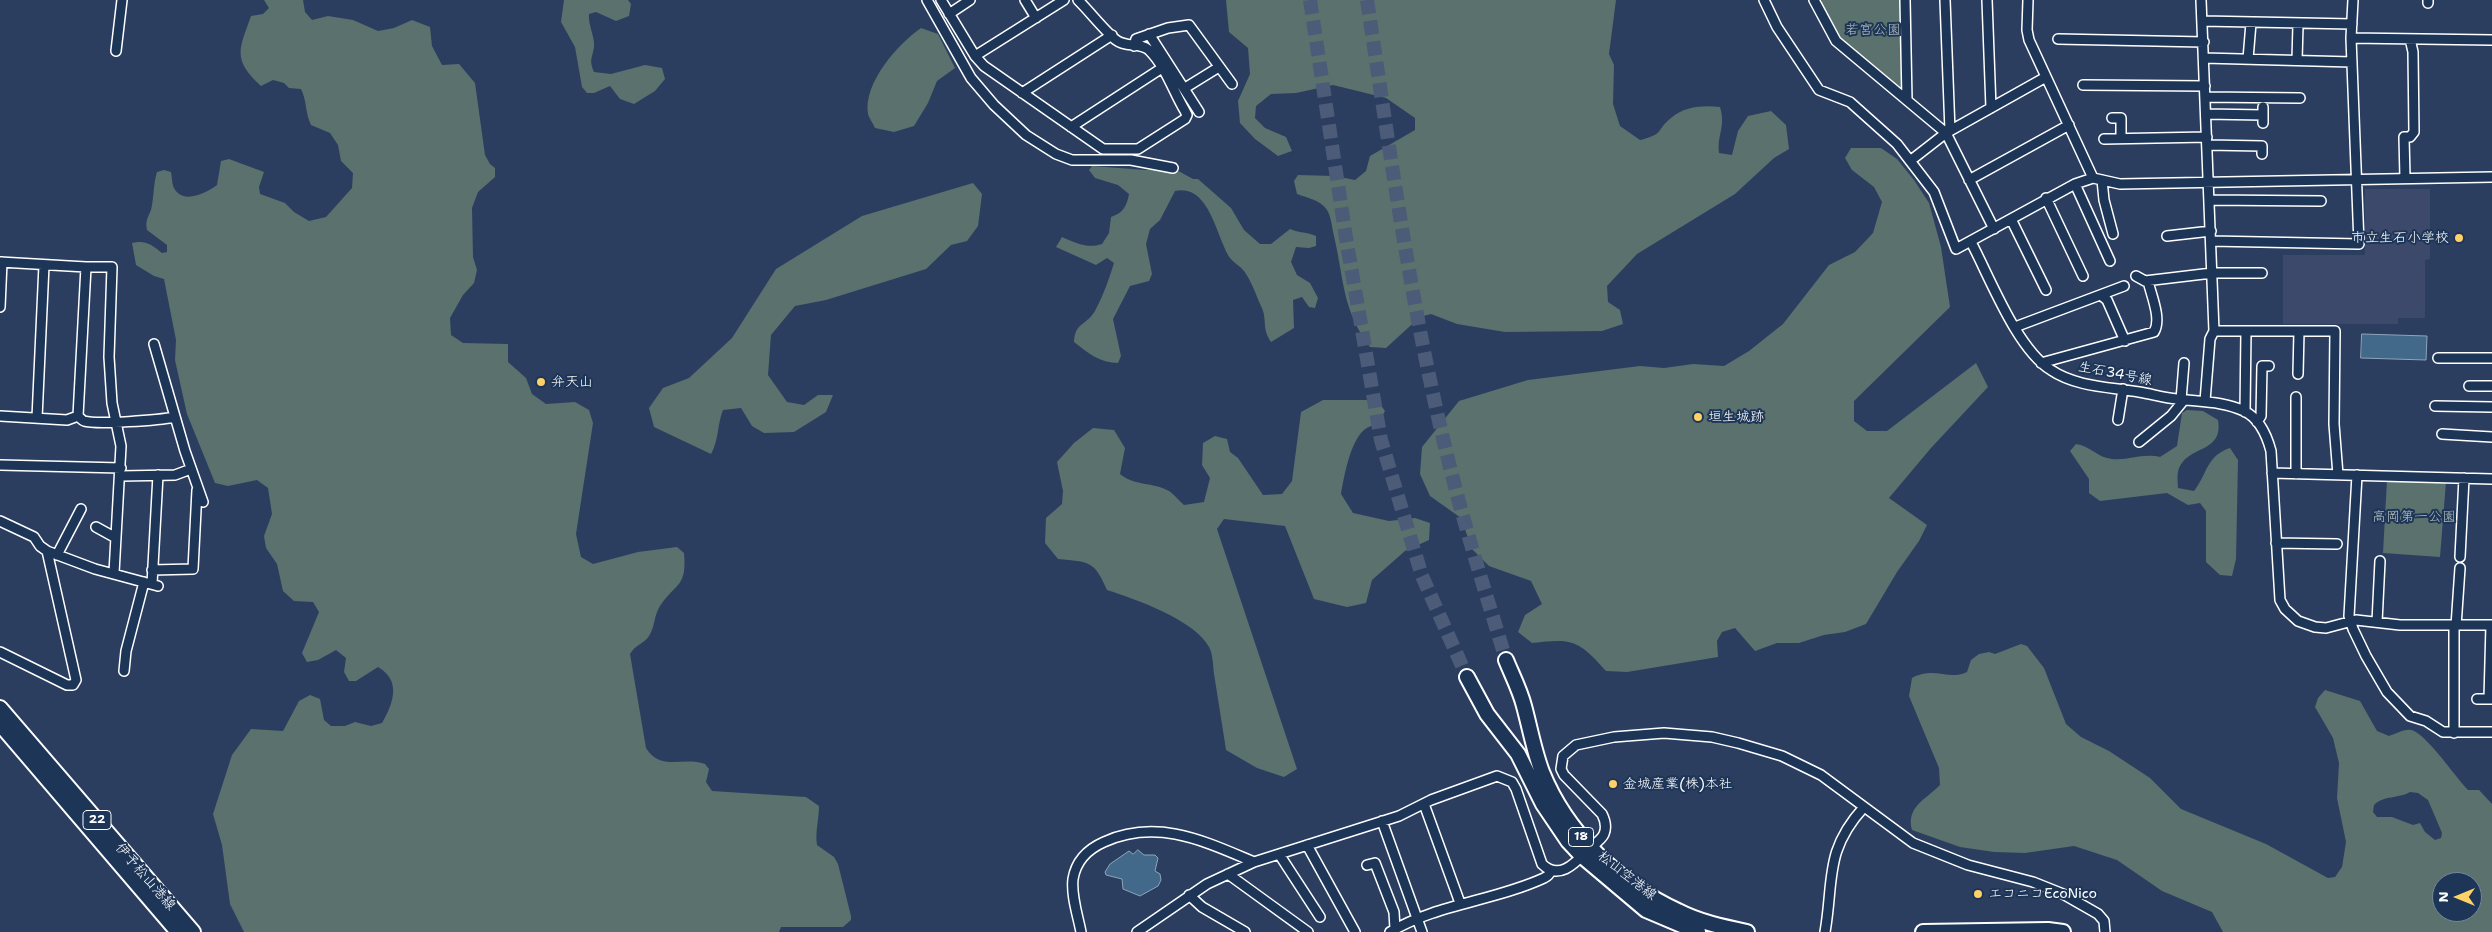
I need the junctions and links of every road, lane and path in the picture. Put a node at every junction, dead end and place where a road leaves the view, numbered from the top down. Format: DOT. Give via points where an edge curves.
graph roads {
  1 [pos="122,0"];
  2 [pos="927,0"];
  3 [pos="940,0"];
  4 [pos="970,0"];
  5 [pos="1024,0"];
  6 [pos="1064,0"];
  7 [pos="1078,0"];
  8 [pos="1764,0"];
  9 [pos="1814,0"];
  10 [pos="1906,0"];
  11 [pos="1945,0"];
  12 [pos="1987,0"];
  13 [pos="2028,0"];
  14 [pos="2201,0"];
  15 [pos="2353,0"];
  16 [pos="949,14"];
  17 [pos="1036,18"];
  18 [pos="2203,21"];
  19 [pos="2251,23"];
  20 [pos="2352,24"];
  21 [pos="2298,25"];
  22 [pos="1149,34"];
  23 [pos="1112,35"];
  24 [pos="2351,38"];
  25 [pos="2058,39"];
  26 [pos="2410,39"];
  27 [pos="2492,40"];
  28 [pos="2204,42"];
  29 [pos="1134,46"];
  30 [pos="116,51"];
  31 [pos="976,56"];
  32 [pos="2204,58"];
  33 [pos="2248,59"];
  34 [pos="2297,60"];
  35 [pos="2352,62"];
  36 [pos="1219,66"];
  37 [pos="1162,68"];
  38 [pos="2046,78"];
  39 [pos="1232,84"];
  40 [pos="2083,85"];
  41 [pos="2205,86"];
  42 [pos="1185,88"];
  43 [pos="1022,93"];
  44 [pos="2206,97"];
  45 [pos="2300,98"];
  46 [pos="1907,100"];
  47 [pos="1991,108"];
  48 [pos="1199,112"];
  49 [pos="2206,114"];
  50 [pos="2263,115"];
  51 [pos="2112,118"];
  52 [pos="2068,125"];
  53 [pos="1071,127"];
  54 [pos="1948,132"];
  55 [pos="2121,138"];
  56 [pos="2104,139"];
  57 [pos="2208,141"];
  58 [pos="2262,154"];
  59 [pos="1910,161"];
  60 [pos="1174,168"];
  61 [pos="2492,177"];
  62 [pos="2358,178"];
  63 [pos="2405,178"];
  64 [pos="2097,179"];
  65 [pos="1969,180"];
  66 [pos="2209,182"];
  67 [pos="2074,184"];
  68 [pos="2046,198"];
  69 [pos="2210,200"];
  70 [pos="2321,201"];
  71 [pos="2011,219"];
  72 [pos="1994,229"];
  73 [pos="2211,231"];
  74 [pos="2113,234"];
  75 [pos="2167,236"];
  76 [pos="2211,241"];
  77 [pos="1971,242"];
  78 [pos="2110,261"];
  79 [pos="1,262"];
  80 [pos="44,264"];
  81 [pos="86,267"];
  82 [pos="2212,272"];
  83 [pos="2262,273"];
  84 [pos="2083,276"];
  85 [pos="2136,276"];
  86 [pos="2148,281"];
  87 [pos="2124,286"];
  88 [pos="2046,290"];
  89 [pos="2102,296"];
  90 [pos="0,307"];
  91 [pos="2015,327"];
  92 [pos="2214,331"];
  93 [pos="2246,331"];
  94 [pos="2299,331"];
  95 [pos="2125,341"];
  96 [pos="154,344"];
  97 [pos="2438,358"];
  98 [pos="2492,358"];
  99 [pos="2041,363"];
  100 [pos="2184,363"];
  101 [pos="2269,366"];
  102 [pos="2298,374"];
  103 [pos="2469,386"];
  104 [pos="2492,386"];
  105 [pos="2122,390"];
  106 [pos="2296,398"];
  107 [pos="2182,400"];
  108 [pos="2205,401"];
  109 [pos="2435,406"];
  110 [pos="2492,407"];
  111 [pos="2245,412"];
  112 [pos="0,416"];
  113 [pos="78,416"];
  114 [pos="175,417"];
  115 [pos="37,418"];
  116 [pos="2118,420"];
  117 [pos="117,421"];
  118 [pos="2256,422"];
  119 [pos="2442,434"];
  120 [pos="2492,437"];
  121 [pos="2139,442"];
  122 [pos="0,465"];
  123 [pos="191,469"];
  124 [pos="121,472"];
  125 [pos="2272,473"];
  126 [pos="2296,474"];
  127 [pos="2338,475"];
  128 [pos="2356,475"];
  129 [pos="158,476"];
  130 [pos="2464,478"];
  131 [pos="2492,479"];
  132 [pos="197,483"];
  133 [pos="203,502"];
  134 [pos="81,509"];
  135 [pos="0,522"];
  136 [pos="96,527"];
  137 [pos="116,538"];
  138 [pos="2276,543"];
  139 [pos="2337,544"];
  140 [pos="47,551"];
  141 [pos="57,555"];
  142 [pos="2460,557"];
  143 [pos="2380,561"];
  144 [pos="152,570"];
  145 [pos="114,573"];
  146 [pos="2463,575"];
  147 [pos="151,584"];
  148 [pos="2350,622"];
  149 [pos="2377,622"];
  150 [pos="2491,625"];
  151 [pos="2455,627"];
  152 [pos="0,652"];
  153 [pos="1506,660"];
  154 [pos="124,671"];
  155 [pos="1467,677"];
  156 [pos="2478,699"];
  157 [pos="2491,699"];
  158 [pos="0,708"];
  159 [pos="0,724"];
  160 [pos="2492,732"];
  161 [pos="2454,733"];
  162 [pos="18,736"];
  163 [pos="1424,804"];
  164 [pos="1864,807"];
  165 [pos="1382,821"];
  166 [pos="1307,845"];
  167 [pos="1586,852"];
  168 [pos="1279,854"];
  169 [pos="1254,862"];
  170 [pos="1367,866"];
  171 [pos="1551,870"];
  172 [pos="1228,874"];
  173 [pos="1189,895"];
  174 [pos="1460,903"];
  175 [pos="1320,917"];
  176 [pos="1418,919"];
  177 [pos="1393,930"];
  178 [pos="1691,931"];
  179 [pos="178,932"];
  180 [pos="193,932"];
  181 [pos="1081,932"];
  182 [pos="1137,932"];
  183 [pos="1245,932"];
  184 [pos="1308,932"];
  185 [pos="1355,932"];
  186 [pos="1422,932"];
  187 [pos="1747,932"];
  188 [pos="1825,932"];
  189 [pos="1924,932"];
  190 [pos="2062,932"];
  191 [pos="2105,932"];
  1 -- 30 [label="street"];
  2 -- 60 [label="street" via="971,78 1026,135 1072,160 1131,160"];
  3 -- 16 [label="street"];
  4 -- 16 [label="street"];
  5 -- 17 [label="street"];
  6 -- 17 [label="street"];
  7 -- 23 [label="street"];
  8 -- 59 [label="street" via="1777,27 1819,90 1850,102 1897,144"];
  9 -- 46 [label="street" via="1836,41"];
  10 -- 46 [label="street"];
  11 -- 54 [label="street"];
  12 -- 47 [label="street"];
  13 -- 38 [label="street" via="2029,40"];
  14 -- 18 [label="street"];
  15 -- 20 [label="street"];
  16 -- 31 [label="street"];
  17 -- 31 [label="street"];
  18 -- 19 [label="street"];
  18 -- 28 [label="street"];
  19 -- 21 [label="street"];
  19 -- 33 [label="street"];
  20 -- 21 [label="street"];
  20 -- 24 [label="street"];
  21 -- 34 [label="street"];
  22 -- 29 [label="street" via="1136,39"];
  22 -- 36 [label="street" via="1189,25"];
  22 -- 42 [label="street"];
  23 -- 29 [label="street" via="1122,43"];
  23 -- 43 [label="street"];
  24 -- 26 [label="street"];
  24 -- 35 [label="street"];
  25 -- 28 [label="street"];
  26 -- 27 [label="street"];
  26 -- 63 [label="street" via="2413,52 2409,96 2414,132 2410,137 2404,137"];
  28 -- 32 [label="street"];
  29 -- 37 [label="street" via="1145,47"];
  31 -- 43 [label="street" via="984,66"];
  32 -- 33 [label="street"];
  32 -- 41 [label="street"];
  33 -- 34 [label="street"];
  34 -- 35 [label="street"];
  35 -- 62 [label="street"];
  36 -- 39 [label="street"];
  36 -- 42 [label="street"];
  37 -- 53 [label="street"];
  37 -- 53 [label="street" via="1187,115 1185,119 1132,151 1103,149"];
  38 -- 47 [label="street"];
  38 -- 52 [label="street"];
  40 -- 41 [label="street"];
  41 -- 44 [label="street"];
  42 -- 48 [label="street"];
  43 -- 53 [label="street"];
  44 -- 45 [label="street"];
  44 -- 49 [label="street"];
  46 -- 54 [label="street"];
  47 -- 54 [label="street"];
  49 -- 50 [label="street"];
  49 -- 57 [label="street"];
  51 -- 55 [label="street" via="2121,118"];
  52 -- 64 [label="street"];
  52 -- 65 [label="street"];
  54 -- 59 [label="street"];
  54 -- 65 [label="street"];
  55 -- 56 [label="street"];
  55 -- 57 [label="street"];
  57 -- 58 [label="street" via="2262,146"];
  57 -- 66 [label="street"];
  59 -- 77 [label="street" via="1934,192 1956,249"];
  61 -- 63 [label="street"];
  62 -- 63 [label="street"];
  62 -- 66 [label="street"];
  62 -- 76 [label="street" via="2359,244"];
  64 -- 66 [label="street" via="2120,184"];
  64 -- 67 [label="street"];
  64 -- 74 [label="street"];
  65 -- 72 [label="street"];
  66 -- 69 [label="street"];
  67 -- 68 [label="street"];
  67 -- 78 [label="street"];
  68 -- 71 [label="street"];
  68 -- 84 [label="street"];
  69 -- 70 [label="street"];
  69 -- 73 [label="street"];
  71 -- 72 [label="street"];
  71 -- 88 [label="street"];
  72 -- 77 [label="street"];
  73 -- 75 [label="street"];
  73 -- 76 [label="street"];
  76 -- 82 [label="street"];
  77 -- 91 [label="street, 生石34号線"];
  79 -- 80 [label="street"];
  79 -- 90 [label="street"];
  80 -- 81 [label="street"];
  80 -- 115 [label="street"];
  81 -- 113 [label="street"];
  81 -- 117 [label="street" via="112,267 109,357 112,403"];
  82 -- 83 [label="street"];
  82 -- 86 [label="street"];
  82 -- 92 [label="street"];
  85 -- 86 [label="street"];
  86 -- 95 [label="street" via="2156,328 2150,334"];
  87 -- 89 [label="street"];
  89 -- 91 [label="street"];
  89 -- 95 [label="street" via="2107,300"];
  91 -- 99 [label="street, 生石34号線"];
  92 -- 93 [label="street"];
  92 -- 108 [label="street" via="2210,339"];
  93 -- 94 [label="street"];
  93 -- 111 [label="street"];
  94 -- 102 [label="street"];
  94 -- 127 [label="street" via="2335,331 2334,424"];
  95 -- 99 [label="street"];
  96 -- 114 [label="street"];
  97 -- 98 [label="street" via="2455,362"];
  99 -- 105 [label="street, 生石34号線" via="2075,381"];
  100 -- 107 [label="street"];
  101 -- 118 [label="street" via="2262,366 2261,416"];
  103 -- 104 [label="street"];
  105 -- 107 [label="street, 生石34号線"];
  105 -- 116 [label="street"];
  106 -- 126 [label="street"];
  107 -- 108 [label="street, 生石34号線"];
  107 -- 121 [label="street" via="2170,416"];
  108 -- 111 [label="street, 生石34号線"];
  109 -- 110 [label="street"];
  111 -- 118 [label="street, 生石34号線"];
  112 -- 115 [label="street"];
  113 -- 115 [label="street" via="67,420"];
  113 -- 117 [label="street" via="84,421"];
  114 -- 117 [label="street"];
  114 -- 123 [label="street"];
  117 -- 124 [label="street"];
  118 -- 125 [label="street, 生石34号線" via="2268,441"];
  119 -- 120 [label="street"];
  122 -- 124 [label="street"];
  123 -- 129 [label="street" via="175,475"];
  123 -- 132 [label="street"];
  124 -- 129 [label="street"];
  124 -- 137 [label="street"];
  125 -- 126 [label="street"];
  125 -- 138 [label="street, 生石34号線"];
  126 -- 127 [label="street"];
  127 -- 128 [label="street"];
  128 -- 130 [label="street"];
  128 -- 148 [label="street"];
  129 -- 144 [label="street"];
  130 -- 131 [label="street"];
  130 -- 142 [label="street"];
  132 -- 133 [label="street"];
  132 -- 144 [label="street" via="193,569"];
  134 -- 141 [label="street"];
  135 -- 140 [label="street" via="34,536"];
  136 -- 137 [label="street"];
  137 -- 145 [label="street"];
  138 -- 139 [label="street"];
  138 -- 148 [label="street, 生石34号線" via="2279,592 2285,609 2298,621 2315,627 2326,628"];
  140 -- 141 [label="street"];
  140 -- 152 [label="street" via="76,680 73,685 67,685"];
  141 -- 145 [label="street"];
  143 -- 149 [label="street"];
  144 -- 147 [label="street"];
  145 -- 147 [label="street"];
  146 -- 151 [label="street"];
  147 -- 154 [label="street" via="126,651"];
  148 -- 149 [label="street, 生石34号線"];
  148 -- 161 [label="street" via="2387,692 2410,716 2443,732"];
  149 -- 151 [label="street, 生石34号線"];
  150 -- 151 [label="street, 生石34号線"];
  150 -- 157 [label="street"];
  151 -- 161 [label="street"];
  153 -- 167 [label="main road, 松山空港線 / 18" via="1524,703 1534,750 1548,787"];
  155 -- 167 [label="main road, 松山空港線 / 18" via="1487,714 1518,754 1543,804 1568,841"];
  156 -- 157 [label="street"];
  158 -- 162 [label="main road, 伊予松山港線 / 22"];
  159 -- 162 [label="main road, 伊予松山港線 / 22"];
  160 -- 161 [label="street"];
  162 -- 179 [label="main road, 伊予松山港線 / 22"];
  162 -- 180 [label="main road, 伊予松山港線 / 22"];
  163 -- 165 [label="street"];
  163 -- 171 [label="street" via="1489,778 1505,778 1516,789 1542,864"];
  163 -- 174 [label="street"];
  164 -- 167 [label="street" via="1804,766 1738,743 1682,733 1614,737 1576,745 1567,750 1561,763 1564,775 1602,814 1605,822 1604,835"];
  164 -- 188 [label="street" via="1847,826 1835,854"];
  164 -- 191 [label="street" via="1913,843 1968,866 2033,882 2063,894 2098,914 2104,922"];
  165 -- 166 [label="street"];
  165 -- 176 [label="street"];
  166 -- 168 [label="street"];
  166 -- 185 [label="street"];
  167 -- 171 [label="street" via="1566,870"];
  167 -- 178 [label="main road, 松山空港線 / 18" via="1646,910"];
  167 -- 187 [label="main road, 松山空港線 / 18" via="1678,911 1718,926"];
  168 -- 169 [label="street"];
  168 -- 175 [label="street"];
  169 -- 172 [label="street"];
  169 -- 181 [label="street" via="1170,832 1144,830 1124,834 1088,851 1079,864 1073,879"];
  170 -- 177 [label="street" via="1375,863 1394,912"];
  171 -- 174 [label="street" via="1546,878 1524,886"];
  172 -- 173 [label="street"];
  172 -- 184 [label="street"];
  173 -- 182 [label="street"];
  173 -- 183 [label="street" via="1202,907"];
  174 -- 176 [label="street"];
  176 -- 177 [label="street"];
  176 -- 186 [label="street"];
  189 -- 190 [label="main road"];
}
